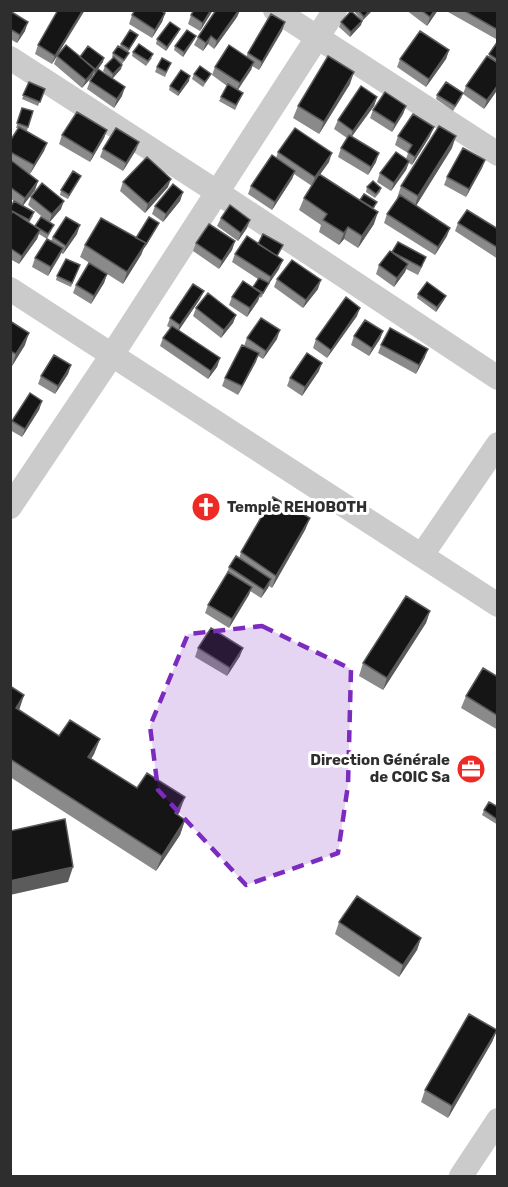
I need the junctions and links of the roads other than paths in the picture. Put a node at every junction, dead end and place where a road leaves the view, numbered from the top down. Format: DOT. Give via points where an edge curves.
graph roads {
  1 [pos="275,10"];
  2 [pos="335,10"];
  3 [pos="317,37"];
  4 [pos="10,58"];
  5 [pos="498,154"];
  6 [pos="217,192"];
  7 [pos="10,289"];
  8 [pos="112,355"];
  9 [pos="498,378"];
  10 [pos="498,444"];
  11 [pos="10,507"];
  12 [pos="422,555"];
  13 [pos="498,605"];
  14 [pos="498,1120"];
  15 [pos="461,1176"];
  1 -- 3 [label="street"];
  2 -- 3 [label="street"];
  3 -- 5 [label="street"];
  3 -- 6 [label="street"];
  4 -- 6 [label="street"];
  6 -- 8 [label="street"];
  6 -- 9 [label="street"];
  7 -- 8 [label="street"];
  8 -- 11 [label="street"];
  8 -- 12 [label="street"];
  10 -- 12 [label="street"];
  12 -- 13 [label="street"];
  14 -- 15 [label="street"];
}
